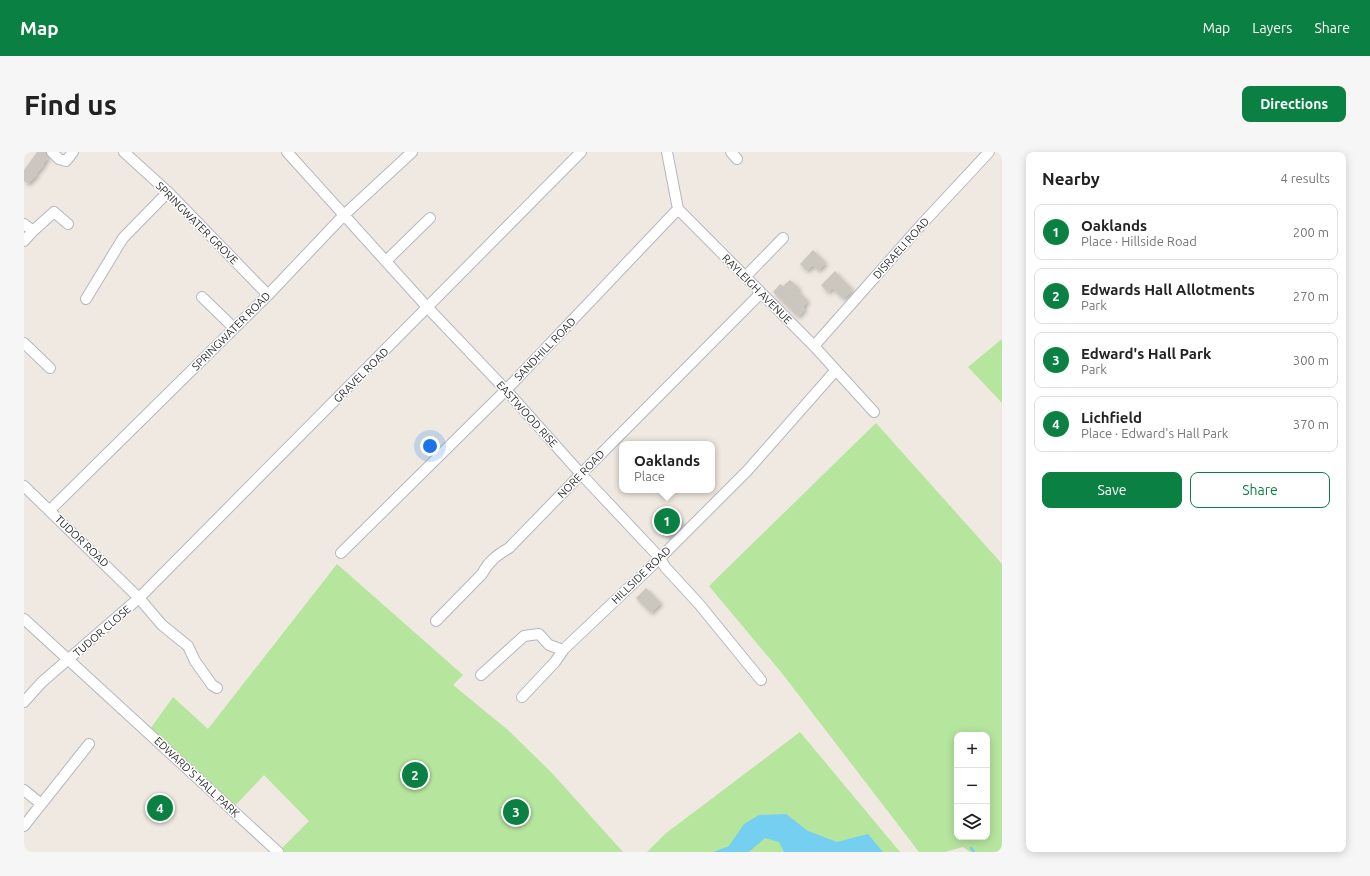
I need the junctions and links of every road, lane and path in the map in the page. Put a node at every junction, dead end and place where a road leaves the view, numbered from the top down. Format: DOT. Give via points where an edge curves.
graph roads {
  1 [pos="52,152"];
  2 [pos="73,152"];
  3 [pos="124,152"];
  4 [pos="287,152"];
  5 [pos="412,152"];
  6 [pos="581,152"];
  7 [pos="667,152"];
  8 [pos="989,152"];
  9 [pos="168,192"];
  10 [pos="678,209"];
  11 [pos="344,215"];
  12 [pos="430,218"];
  13 [pos="24,224"];
  14 [pos="68,224"];
  15 [pos="33,231"];
  16 [pos="783,238"];
  17 [pos="24,241"];
  18 [pos="386,261"];
  19 [pos="745,276"];
  20 [pos="761,293"];
  21 [pos="268,295"];
  22 [pos="202,297"];
  23 [pos="86,299"];
  24 [pos="428,308"];
  25 [pos="234,328"];
  26 [pos="24,343"];
  27 [pos="814,346"];
  28 [pos="50,368"];
  29 [pos="836,370"];
  30 [pos="506,390"];
  31 [pos="874,412"];
  32 [pos="581,474"];
  33 [pos="24,486"];
  34 [pos="50,510"];
  35 [pos="341,553"];
  36 [pos="660,558"];
  37 [pos="139,598"];
  38 [pos="24,619"];
  39 [pos="436,621"];
  40 [pos="564,649"];
  41 [pos="68,660"];
  42 [pos="481,675"];
  43 [pos="761,680"];
  44 [pos="217,688"];
  45 [pos="522,697"];
  46 [pos="24,702"];
  47 [pos="89,744"];
  48 [pos="24,790"];
  49 [pos="41,804"];
  50 [pos="24,826"];
  51 [pos="278,852"];
  1 -- 2 [label="street" via="59,159 66,161"];
  3 -- 9 [label="street, SPRINGWATER GROVE"];
  4 -- 11 [label="street, EASTWOOD RISE"];
  5 -- 11 [label="street, SPRINGWATER ROAD"];
  6 -- 24 [label="street, GRAVEL ROAD"];
  7 -- 10 [label="street"];
  8 -- 27 [label="street, DISRAELI ROAD"];
  9 -- 21 [label="street, SPRINGWATER GROVE"];
  9 -- 23 [label="street" via="123,238"];
  10 -- 19 [label="street, RAYLEIGH AVENUE"];
  10 -- 30 [label="street, SANDHILL ROAD"];
  11 -- 18 [label="street, EASTWOOD RISE"];
  11 -- 21 [label="street, SPRINGWATER ROAD"];
  12 -- 18 [label="street"];
  13 -- 15 [label="street"];
  14 -- 15 [label="street" via="54,212"];
  15 -- 17 [label="street"];
  16 -- 19 [label="street"];
  18 -- 24 [label="street, EASTWOOD RISE"];
  19 -- 20 [label="street, RAYLEIGH AVENUE"];
  20 -- 27 [label="street, RAYLEIGH AVENUE"];
  20 -- 32 [label="street, NORE ROAD"];
  21 -- 25 [label="street, SPRINGWATER ROAD"];
  22 -- 25 [label="street"];
  24 -- 30 [label="street, EASTWOOD RISE"];
  24 -- 37 [label="street, GRAVEL ROAD"];
  25 -- 34 [label="street, SPRINGWATER ROAD"];
  26 -- 28 [label="street"];
  27 -- 29 [label="street, RAYLEIGH AVENUE"];
  29 -- 31 [label="street, RAYLEIGH AVENUE"];
  29 -- 36 [label="street, HILLSIDE ROAD" via="747,471"];
  30 -- 32 [label="street, EASTWOOD RISE"];
  30 -- 35 [label="street, SANDHILL ROAD"];
  32 -- 36 [label="street, EASTWOOD RISE"];
  32 -- 39 [label="street, NORE ROAD" via="509,548 495,556 482,574"];
  33 -- 34 [label="street, TUDOR ROAD"];
  34 -- 37 [label="street, TUDOR ROAD"];
  36 -- 40 [label="street, HILLSIDE ROAD"];
  36 -- 43 [label="street, EASTWOOD RISE"];
  37 -- 41 [label="street, TUDOR CLOSE"];
  37 -- 44 [label="street, TUDOR CLOSE" via="162,625 186,644 199,667"];
  38 -- 41 [label="street, EDWARD'S HALL PARK"];
  40 -- 42 [label="street" via="549,645 539,634 524,636"];
  40 -- 45 [label="street, HILLSIDE ROAD"];
  41 -- 46 [label="street, TUDOR CLOSE" via="42,682"];
  41 -- 51 [label="street, EDWARD'S HALL PARK"];
  47 -- 49 [label="street"];
  48 -- 49 [label="street"];
  49 -- 50 [label="street"];
}
